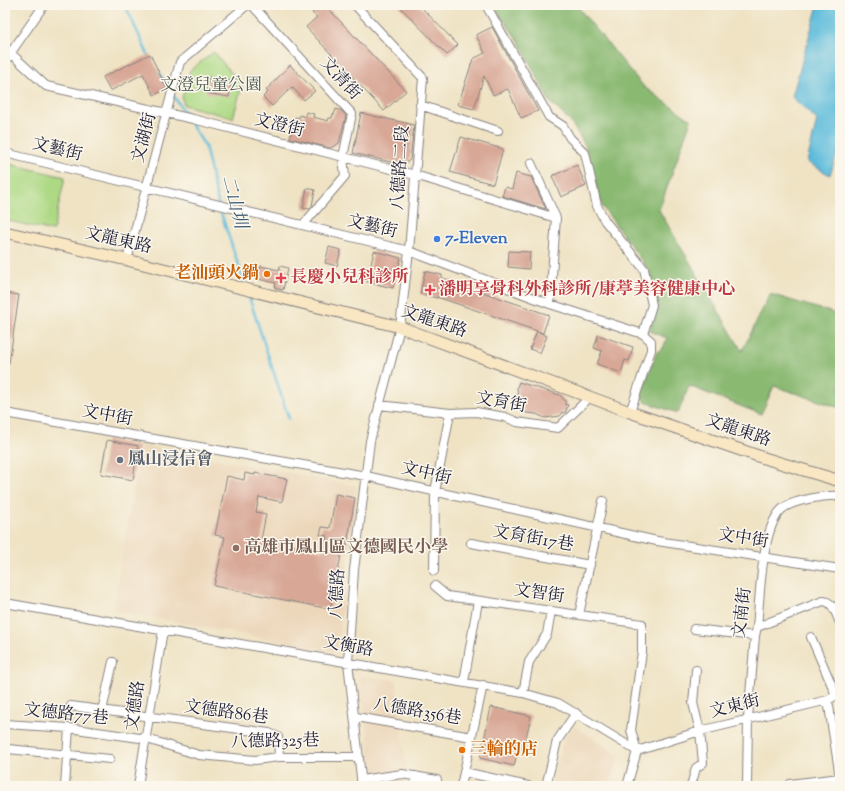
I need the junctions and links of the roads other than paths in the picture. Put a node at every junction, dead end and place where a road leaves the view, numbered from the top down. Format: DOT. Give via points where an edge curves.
graph roads {
  1 [pos="44,5"];
  2 [pos="247,5"];
  3 [pos="252,5"];
  4 [pos="355,5"];
  5 [pos="486,5"];
  6 [pos="7,50"];
  7 [pos="5,61"];
  8 [pos="420,105"];
  9 [pos="166,114"];
  10 [pos="498,131"];
  11 [pos="5,153"];
  12 [pos="343,157"];
  13 [pos="531,164"];
  14 [pos="415,175"];
  15 [pos="147,187"];
  16 [pos="556,218"];
  17 [pos="303,225"];
  18 [pos="5,232"];
  19 [pos="409,251"];
  20 [pos="127,260"];
  21 [pos="550,304"];
  22 [pos="400,327"];
  23 [pos="643,334"];
  24 [pos="590,397"];
  25 [pos="379,405"];
  26 [pos="630,412"];
  27 [pos="5,413"];
  28 [pos="450,413"];
  29 [pos="366,476"];
  30 [pos="840,481"];
  31 [pos="435,492"];
  32 [pos="840,496"];
  33 [pos="603,501"];
  34 [pos="598,528"];
  35 [pos="471,543"];
  36 [pos="764,558"];
  37 [pos="590,565"];
  38 [pos="840,569"];
  39 [pos="434,570"];
  40 [pos="435,586"];
  41 [pos="478,601"];
  42 [pos="5,604"];
  43 [pos="551,611"];
  44 [pos="579,615"];
  45 [pos="840,623"];
  46 [pos="757,627"];
  47 [pos="694,629"];
  48 [pos="163,630"];
  49 [pos="755,636"];
  50 [pos="811,638"];
  51 [pos="113,662"];
  52 [pos="348,662"];
  53 [pos="696,670"];
  54 [pos="464,682"];
  55 [pos="483,685"];
  56 [pos="523,692"];
  57 [pos="838,694"];
  58 [pos="828,700"];
  59 [pos="72,706"];
  60 [pos="102,711"];
  61 [pos="576,713"];
  62 [pos="149,717"];
  63 [pos="356,717"];
  64 [pos="748,718"];
  65 [pos="5,724"];
  66 [pos="69,728"];
  67 [pos="700,731"];
  68 [pos="472,737"];
  69 [pos="147,739"];
  70 [pos="8,749"];
  71 [pos="637,751"];
  72 [pos="67,755"];
  73 [pos="359,756"];
  74 [pos="279,757"];
  75 [pos="110,759"];
  76 [pos="464,772"];
  77 [pos="416,776"];
  78 [pos="840,777"];
  79 [pos="437,780"];
  80 [pos="362,783"];
  81 [pos="790,784"];
  82 [pos="65,786"];
  83 [pos="138,786"];
  84 [pos="415,786"];
  85 [pos="461,786"];
  86 [pos="528,786"];
  87 [pos="546,786"];
  88 [pos="627,786"];
  89 [pos="691,786"];
  90 [pos="747,786"];
  1 -- 6 [label="street"];
  2 -- 9 [label="street, 文湖街" via="180,62"];
  3 -- 12 [label="street, 文清街" via="352,114"];
  4 -- 8 [label="street, 八德路二段" via="423,78"];
  5 -- 23 [label="street" via="549,117 563,126 570,138 585,153 597,206 644,269 652,305"];
  6 -- 7 [label="street"];
  6 -- 9 [label="street, 文澄街" via="46,86"];
  8 -- 10 [label="street"];
  8 -- 14 [label="street, 八德路二段"];
  9 -- 12 [label="street, 文澄街"];
  9 -- 15 [label="street, 文湖街"];
  11 -- 15 [label="street, 文藝街"];
  12 -- 14 [label="street, 文澄街"];
  12 -- 17 [label="street, 文清街" via="345,176"];
  13 -- 16 [label="street"];
  14 -- 16 [label="street, 文澄街"];
  14 -- 19 [label="street, 八德路二段"];
  15 -- 17 [label="street, 文藝街"];
  15 -- 20 [label="street, 文湖街"];
  16 -- 21 [label="street"];
  17 -- 19 [label="street, 文藝街"];
  18 -- 20 [label="street, 文龍東路"];
  19 -- 21 [label="street, 文藝街"];
  19 -- 22 [label="street, 八德路二段"];
  20 -- 22 [label="street, 文龍東路"];
  21 -- 23 [label="street, 文藝街"];
  22 -- 24 [label="street, 文龍東路"];
  22 -- 25 [label="street, 八德路二段"];
  23 -- 26 [label="street" via="651,341 651,350"];
  24 -- 26 [label="street, 文龍東路"];
  24 -- 28 [label="street, 文育街" via="558,428 476,412"];
  25 -- 28 [label="street"];
  25 -- 29 [label="street, 八德路二段" via="370,441"];
  26 -- 30 [label="street, 文龍東路"];
  27 -- 29 [label="street, 文中街"];
  28 -- 31 [label="street, 文育街"];
  29 -- 31 [label="street, 文中街"];
  29 -- 52 [label="street, 八德路" via="354,570"];
  31 -- 34 [label="street, 文中街"];
  31 -- 39 [label="street"];
  32 -- 36 [label="street, 文南街" via="807,499 782,508 768,534"];
  33 -- 34 [label="street"];
  34 -- 36 [label="street, 文中街" via="657,541"];
  34 -- 37 [label="street"];
  35 -- 37 [label="street, 文育街17巷"];
  36 -- 38 [label="street, 文中街"];
  36 -- 46 [label="street, 文南街"];
  37 -- 44 [label="street"];
  40 -- 41 [label="street, 文智街" via="447,596"];
  41 -- 43 [label="street, 文智街"];
  41 -- 54 [label="street"];
  42 -- 48 [label="street, 文衡路"];
  43 -- 44 [label="street, 文智街"];
  43 -- 56 [label="street" via="547,634 529,662"];
  44 -- 71 [label="street, 文智街" via="642,624 642,652 631,730"];
  45 -- 46 [label="street" via="832,605 823,601"];
  46 -- 49 [label="street, 文南街"];
  47 -- 49 [label="street"];
  48 -- 52 [label="street, 文衡路"];
  48 -- 62 [label="street, 文德路"];
  49 -- 64 [label="street, 文南街"];
  50 -- 57 [label="street"];
  51 -- 60 [label="street"];
  52 -- 54 [label="street, 文衡路"];
  52 -- 63 [label="street, 八德路"];
  53 -- 67 [label="street" via="693,703"];
  54 -- 55 [label="street, 文衡路"];
  55 -- 56 [label="street, 文衡路"];
  55 -- 68 [label="street"];
  56 -- 61 [label="street, 文衡路" via="558,703"];
  57 -- 58 [label="street, 文東街"];
  58 -- 64 [label="street, 文東街"];
  58 -- 78 [label="street"];
  59 -- 60 [label="street, 文德路77巷"];
  60 -- 62 [label="street, 文德路77巷"];
  61 -- 71 [label="street, 文衡路"];
  61 -- 87 [label="street" via="557,741"];
  62 -- 69 [label="street, 文德路"];
  62 -- 74 [label="street, 文德路86巷" via="269,733 278,737"];
  63 -- 68 [label="street, 八德路356巷"];
  63 -- 73 [label="street, 八德路"];
  64 -- 67 [label="street, 文東街"];
  64 -- 90 [label="street, 文南街"];
  65 -- 66 [label="street, 文德路77巷"];
  66 -- 69 [label="street, 文德路77巷"];
  66 -- 72 [label="street"];
  67 -- 71 [label="street, 文東街"];
  67 -- 89 [label="street" via="703,763 696,768"];
  68 -- 76 [label="street"];
  69 -- 74 [label="street, 八德路325巷" via="199,755 255,760"];
  69 -- 83 [label="street, 文德路"];
  70 -- 72 [label="street"];
  71 -- 88 [label="street"];
  72 -- 75 [label="street"];
  72 -- 82 [label="street"];
  73 -- 74 [label="street, 八德路325巷"];
  73 -- 80 [label="street, 八德路"];
  76 -- 85 [label="street"];
  76 -- 86 [label="street"];
  77 -- 79 [label="street"];
  77 -- 80 [label="street" via="402,774"];
  77 -- 84 [label="street"];
  78 -- 81 [label="street"];
}
